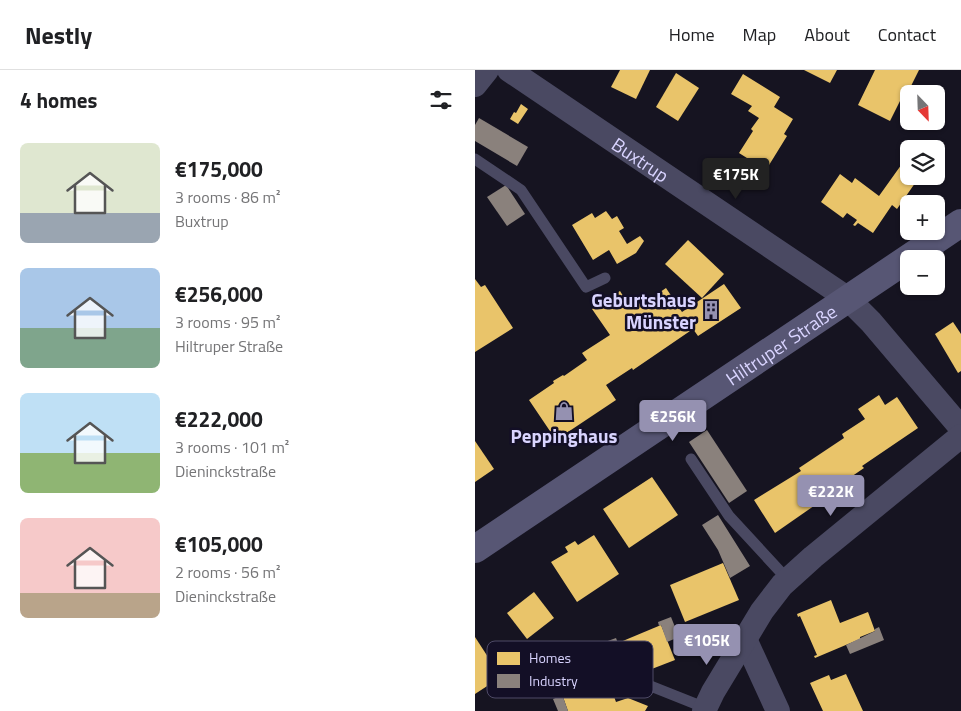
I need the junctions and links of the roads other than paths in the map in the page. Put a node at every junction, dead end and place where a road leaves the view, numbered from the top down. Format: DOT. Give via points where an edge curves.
graph roads {
  1 [pos="487,70"];
  2 [pos="509,70"];
  3 [pos="475,85"];
  4 [pos="475,159"];
  5 [pos="961,223"];
  6 [pos="605,278"];
  7 [pos="847,298"];
  8 [pos="961,428"];
  9 [pos="961,436"];
  10 [pos="691,459"];
  11 [pos="475,549"];
  12 [pos="788,580"];
  13 [pos="745,639"];
  14 [pos="653,687"];
  15 [pos="705,709"];
  16 [pos="778,711"];
  1 -- 3 [label="street"];
  2 -- 7 [label="street, Buxtrup"];
  4 -- 6 [label="lane" via="521,190 586,287"];
  5 -- 7 [label="street, Hiltruper Straße"];
  7 -- 8 [label="street, Buxtrup"];
  7 -- 11 [label="street, Hiltruper Straße"];
  9 -- 12 [label="street"];
  10 -- 12 [label="lane" via="729,516"];
  12 -- 13 [label="street" via="762,611"];
  13 -- 15 [label="street"];
  13 -- 16 [label="street"];
  14 -- 15 [label="lane"];
}
